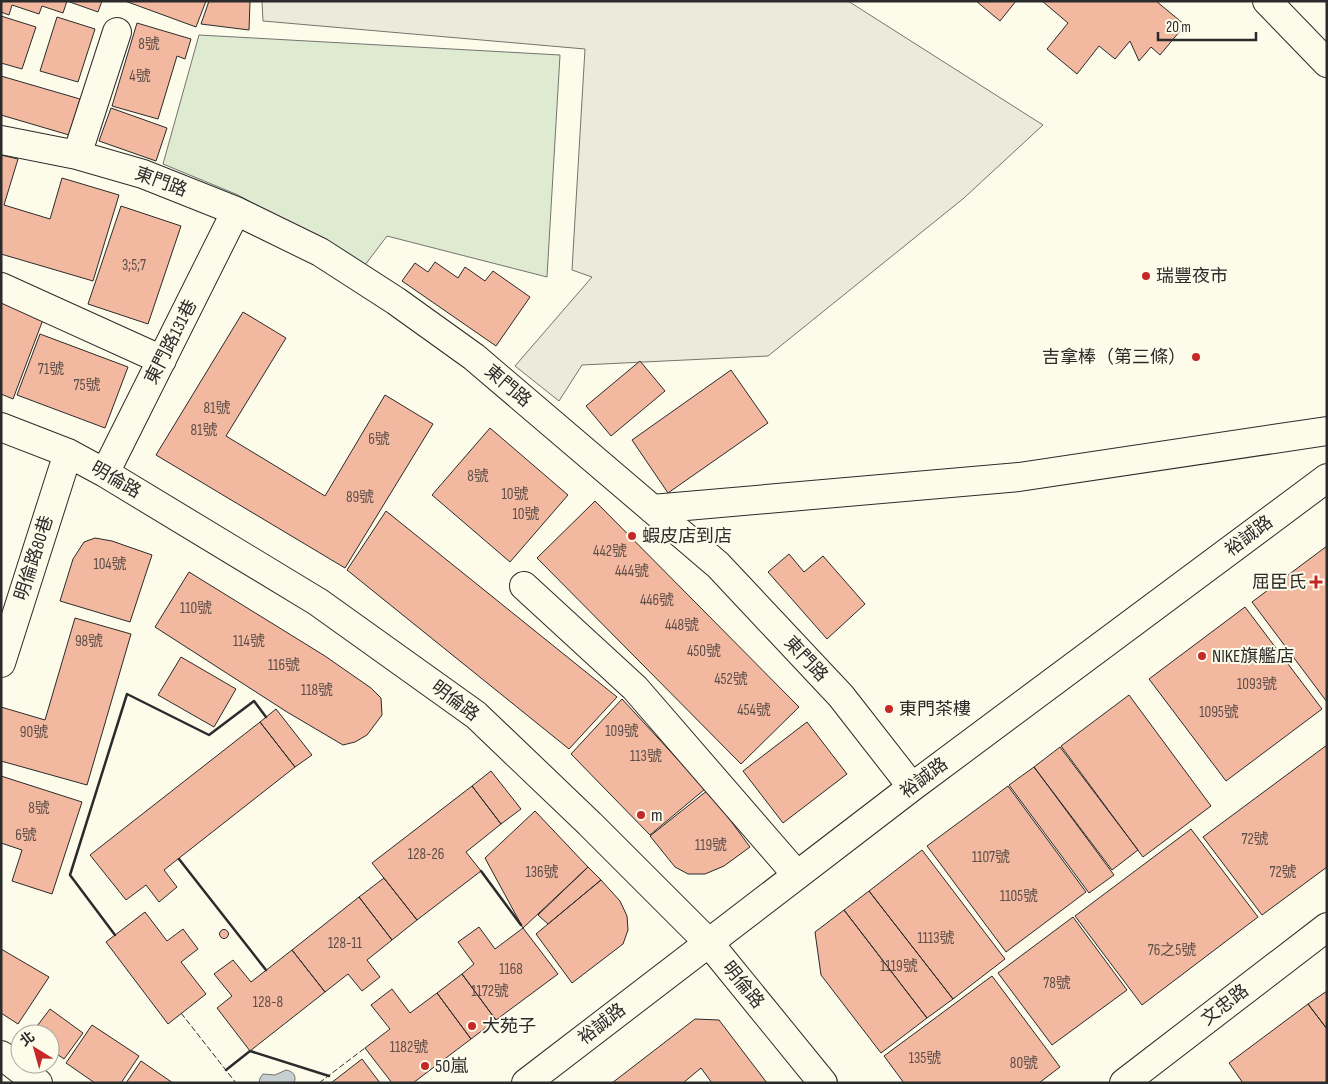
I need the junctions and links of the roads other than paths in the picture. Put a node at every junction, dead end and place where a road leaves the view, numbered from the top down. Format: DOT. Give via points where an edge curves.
graph roads {
  1 [pos="1267,1"];
  2 [pos="117,32"];
  3 [pos="1327,63"];
  4 [pos="1,140"];
  5 [pos="77,155"];
  6 [pos="236,211"];
  7 [pos="1,287"];
  8 [pos="162,360"];
  9 [pos="1,427"];
  10 [pos="1327,431"];
  11 [pos="68,453"];
  12 [pos="105,473"];
  13 [pos="1327,478"];
  14 [pos="652,509"];
  15 [pos="524,586"];
  16 [pos="1,663"];
  17 [pos="912,787"];
  18 [pos="797,875"];
  19 [pos="1327,927"];
  20 [pos="709,943"];
  21 [pos="1,1055"];
  22 [pos="38,1083"];
  23 [pos="526,1083"];
  24 [pos="823,1083"];
  25 [pos="1124,1083"];
  1 -- 3 [label="street"];
  2 -- 5 [label="street"];
  4 -- 5 [label="street, 東門路"];
  5 -- 6 [label="street, 東門路" via="143,174"];
  6 -- 8 [label="street, 東門路131巷"];
  6 -- 14 [label="street, 東門路" via="320,252 396,300 474,357"];
  7 -- 8 [label="street"];
  8 -- 12 [label="street, 東門路131巷"];
  9 -- 11 [label="street, 明倫路"];
  10 -- 14 [label="street" via="1019,478"];
  11 -- 12 [label="street, 明倫路"];
  11 -- 16 [label="street, 明倫路80巷"];
  12 -- 20 [label="street, 明倫路" via="318,602 476,715"];
  13 -- 17 [label="street, 裕誠路"];
  14 -- 17 [label="street, 東門路" via="718,565 841,696"];
  15 -- 18 [label="street" via="635,688"];
  17 -- 18 [label="street, 裕誠路"];
  18 -- 20 [label="street, 裕誠路"];
  19 -- 25 [label="street, 文忠路"];
  20 -- 23 [label="street, 裕誠路"];
  20 -- 24 [label="street, 明倫路"];
  21 -- 22 [label="street"];
}
